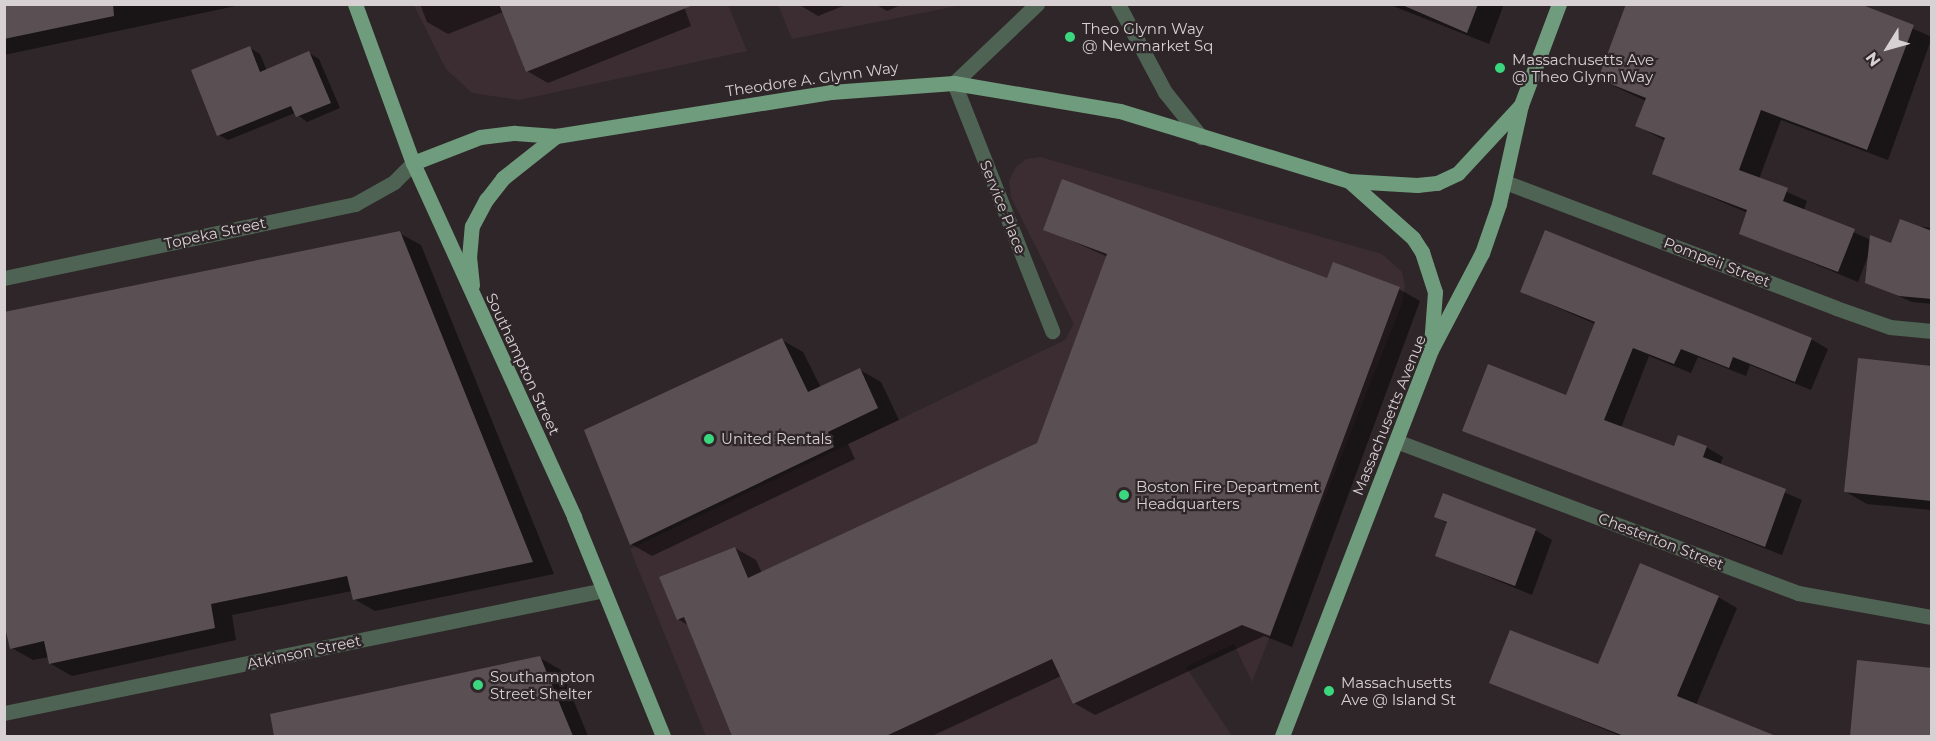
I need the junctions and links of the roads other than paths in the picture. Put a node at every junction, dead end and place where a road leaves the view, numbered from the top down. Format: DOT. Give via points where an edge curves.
graph roads {
  1 [pos="355,4"];
  2 [pos="1037,4"];
  3 [pos="1118,4"];
  4 [pos="1560,4"];
  5 [pos="954,83"];
  6 [pos="1521,105"];
  7 [pos="556,136"];
  8 [pos="1201,136"];
  9 [pos="413,163"];
  10 [pos="1349,181"];
  11 [pos="1505,182"];
  12 [pos="4,278"];
  13 [pos="475,303"];
  14 [pos="1052,331"];
  15 [pos="1932,331"];
  16 [pos="1431,350"];
  17 [pos="1396,441"];
  18 [pos="604,590"];
  19 [pos="1932,617"];
  20 [pos="4,713"];
  21 [pos="663,736"];
  22 [pos="1282,736"];
  1 -- 9 [label="main road, Southampton Street"];
  2 -- 5 [label="street"];
  3 -- 8 [label="street" via="1164,93"];
  4 -- 6 [label="main road, Massachusetts Avenue"];
  5 -- 7 [label="main road, Theodore A. Glynn Way" via="831,92"];
  5 -- 8 [label="main road, Theodore A. Glynn Way" via="1120,111"];
  5 -- 14 [label="street, Service Place"];
  6 -- 10 [label="main road" via="1467,164 1444,180 1397,186"];
  6 -- 11 [label="main road, Massachusetts Avenue"];
  7 -- 9 [label="main road, Theodore A. Glynn Way" via="515,133 480,137"];
  7 -- 13 [label="main road" via="503,178 472,226 469,258"];
  8 -- 10 [label="main road, Theodore A. Glynn Way"];
  9 -- 12 [label="street, Topeka Street" via="394,182 355,204"];
  9 -- 13 [label="main road, Southampton Street"];
  10 -- 16 [label="main road" via="1413,238 1422,252 1435,292"];
  11 -- 15 [label="street, Pompeii Street" via="1890,327"];
  11 -- 16 [label="main road, Massachusetts Avenue" via="1478,262"];
  13 -- 18 [label="main road, Southampton Street"];
  16 -- 17 [label="main road, Massachusetts Avenue"];
  17 -- 19 [label="street, Chesterton Street" via="1798,593"];
  17 -- 22 [label="main road, Massachusetts Avenue"];
  18 -- 20 [label="street, Atkinson Street"];
  18 -- 21 [label="main road, Southampton Street"];
}
